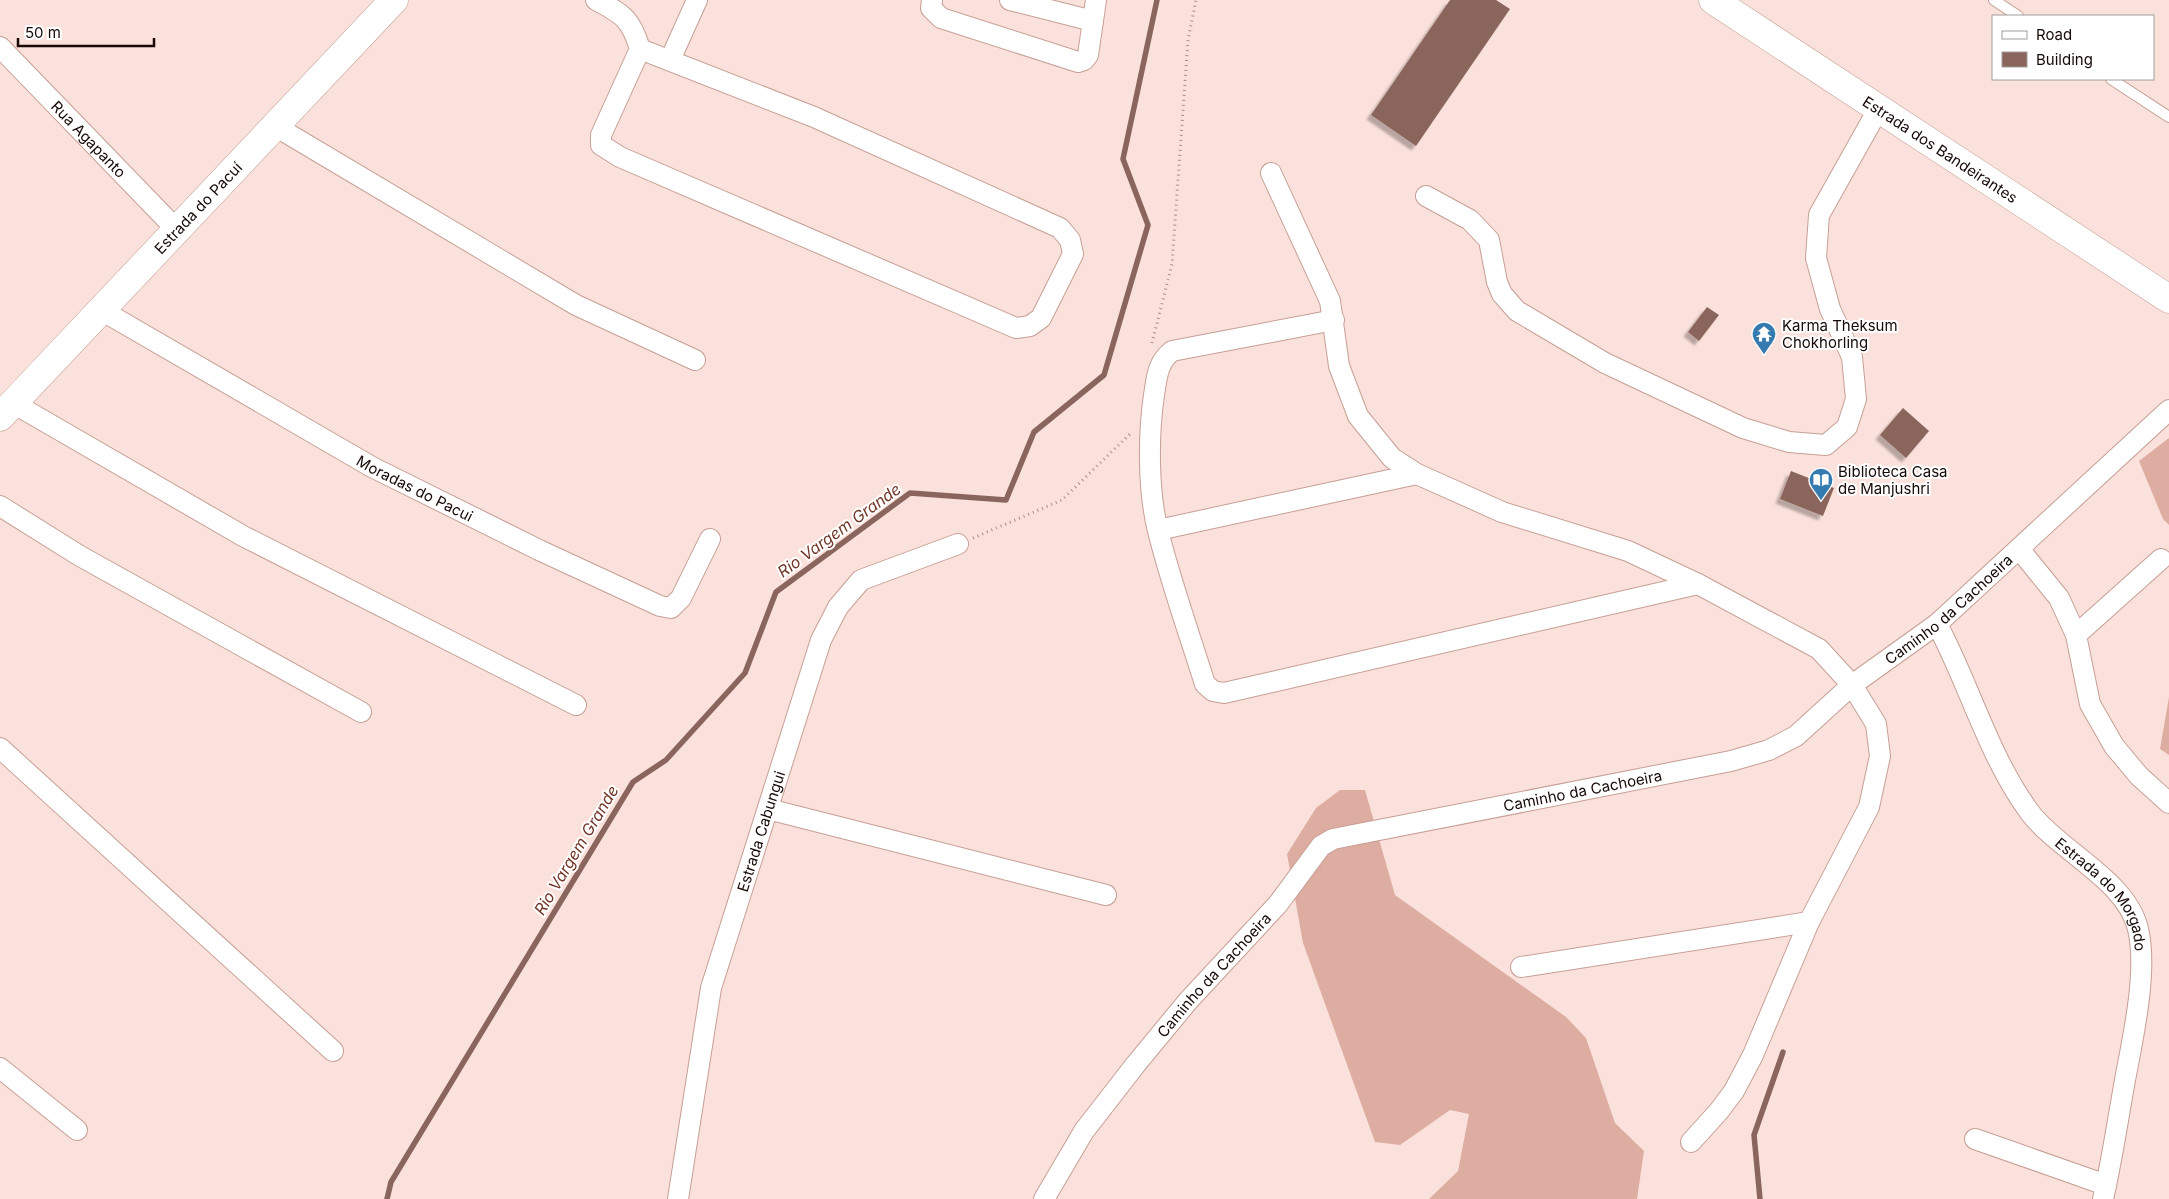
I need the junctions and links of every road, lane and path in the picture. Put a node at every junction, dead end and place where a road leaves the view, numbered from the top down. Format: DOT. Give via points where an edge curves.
graph roads {
  1 [pos="394,0"];
  2 [pos="596,0"];
  3 [pos="697,0"];
  4 [pos="932,0"];
  5 [pos="1010,0"];
  6 [pos="1096,0"];
  7 [pos="1196,0"];
  8 [pos="1712,0"];
  9 [pos="1994,0"];
  10 [pos="2016,15"];
  11 [pos="1093,21"];
  12 [pos="0,47"];
  13 [pos="640,49"];
  14 [pos="670,60"];
  15 [pos="2113,80"];
  16 [pos="1879,108"];
  17 [pos="2169,117"];
  18 [pos="275,126"];
  19 [pos="1271,173"];
  20 [pos="1426,196"];
  21 [pos="177,230"];
  22 [pos="2169,299"];
  23 [pos="101,310"];
  24 [pos="1334,320"];
  25 [pos="1150,350"];
  26 [pos="695,360"];
  27 [pos="6,410"];
  28 [pos="2169,410"];
  29 [pos="1132,426"];
  30 [pos="1417,474"];
  31 [pos="0,506"];
  32 [pos="1158,530"];
  33 [pos="710,540"];
  34 [pos="958,544"];
  35 [pos="2020,550"];
  36 [pos="2161,559"];
  37 [pos="1698,584"];
  38 [pos="1937,624"];
  39 [pos="2076,635"];
  40 [pos="1852,685"];
  41 [pos="576,705"];
  42 [pos="361,712"];
  43 [pos="0,748"];
  44 [pos="2169,803"];
  45 [pos="768,809"];
  46 [pos="1106,895"];
  47 [pos="1809,922"];
  48 [pos="1521,967"];
  49 [pos="333,1052"];
  50 [pos="0,1068"];
  51 [pos="77,1130"];
  52 [pos="1975,1139"];
  53 [pos="1690,1142"];
  54 [pos="2104,1192"];
  55 [pos="678,1199"];
  56 [pos="1044,1199"];
  1 -- 18 [label="street, Estrada do Pacuí"];
  2 -- 13 [label="street" via="618,11 634,28"];
  3 -- 14 [label="street"];
  4 -- 11 [label="street" via="931,8 941,18 1078,62 1088,55"];
  5 -- 11 [label="street"];
  6 -- 11 [label="street"];
  7 -- 25 [label="path" via="1188,40 1172,264"];
  8 -- 16 [label="street, Estrada dos Bandeirantes"];
  9 -- 10 [label="lane"];
  12 -- 21 [label="street, Rua Agapanto"];
  13 -- 14 [label="street"];
  13 -- 14 [label="street" via="601,135 601,145 620,157 1016,328 1030,326 1041,318 1073,254 1070,240 1060,228 814,117"];
  15 -- 17 [label="lane"];
  16 -- 20 [label="street" via="1819,215 1816,258 1830,309 1852,357 1856,399 1847,427 1826,445 1789,442 1743,428 1605,363 1517,310 1496,282 1489,240 1470,220"];
  16 -- 22 [label="street, Estrada dos Bandeirantes"];
  18 -- 21 [label="street, Estrada do Pacuí"];
  18 -- 26 [label="street" via="576,305"];
  19 -- 24 [label="street" via="1330,301"];
  21 -- 23 [label="street, Estrada do Pacuí"];
  23 -- 27 [label="street, Estrada do Pacuí"];
  23 -- 33 [label="street, Moradas do Pacui" via="372,467 660,606 671,608 681,598"];
  24 -- 30 [label="street" via="1339,366 1358,416 1392,458"];
  24 -- 32 [label="street" via="1172,351 1163,359 1153,402 1151,430 1150,468"];
  27 -- 41 [label="street" via="243,536"];
  28 -- 35 [label="street, Caminho da Cachoeira"];
  29 -- 34 [label="path" via="1130,436 1062,500"];
  30 -- 32 [label="street"];
  30 -- 37 [label="street" via="1502,512 1628,551"];
  31 -- 42 [label="street" via="80,556"];
  32 -- 37 [label="street" via="1205,684 1213,691 1224,693"];
  34 -- 45 [label="street, Estrada Cabungui" via="861,580 838,607 821,640"];
  35 -- 38 [label="street, Caminho da Cachoeira"];
  35 -- 39 [label="street" via="2059,598"];
  36 -- 39 [label="street"];
  37 -- 40 [label="street" via="1819,649"];
  38 -- 40 [label="street, Caminho da Cachoeira"];
  38 -- 54 [label="street, Estrada do Morgado" via="2007,775 2032,815 2112,887 2127,905 2138,929 2141,969 2136,1016"];
  39 -- 44 [label="street" via="2090,704 2114,746 2138,776"];
  40 -- 47 [label="street" via="1876,724 1880,756 1869,807"];
  40 -- 56 [label="street, Caminho da Cachoeira" via="1796,736 1769,750 1731,761 1333,839 1321,846 1278,904 1188,1001 1130,1071 1084,1131"];
  43 -- 49 [label="street"];
  45 -- 46 [label="street"];
  45 -- 55 [label="street, Estrada Cabungui" via="711,988"];
  47 -- 48 [label="street"];
  47 -- 53 [label="street" via="1753,1055 1734,1091"];
  50 -- 51 [label="street"];
  52 -- 54 [label="street"];
}
